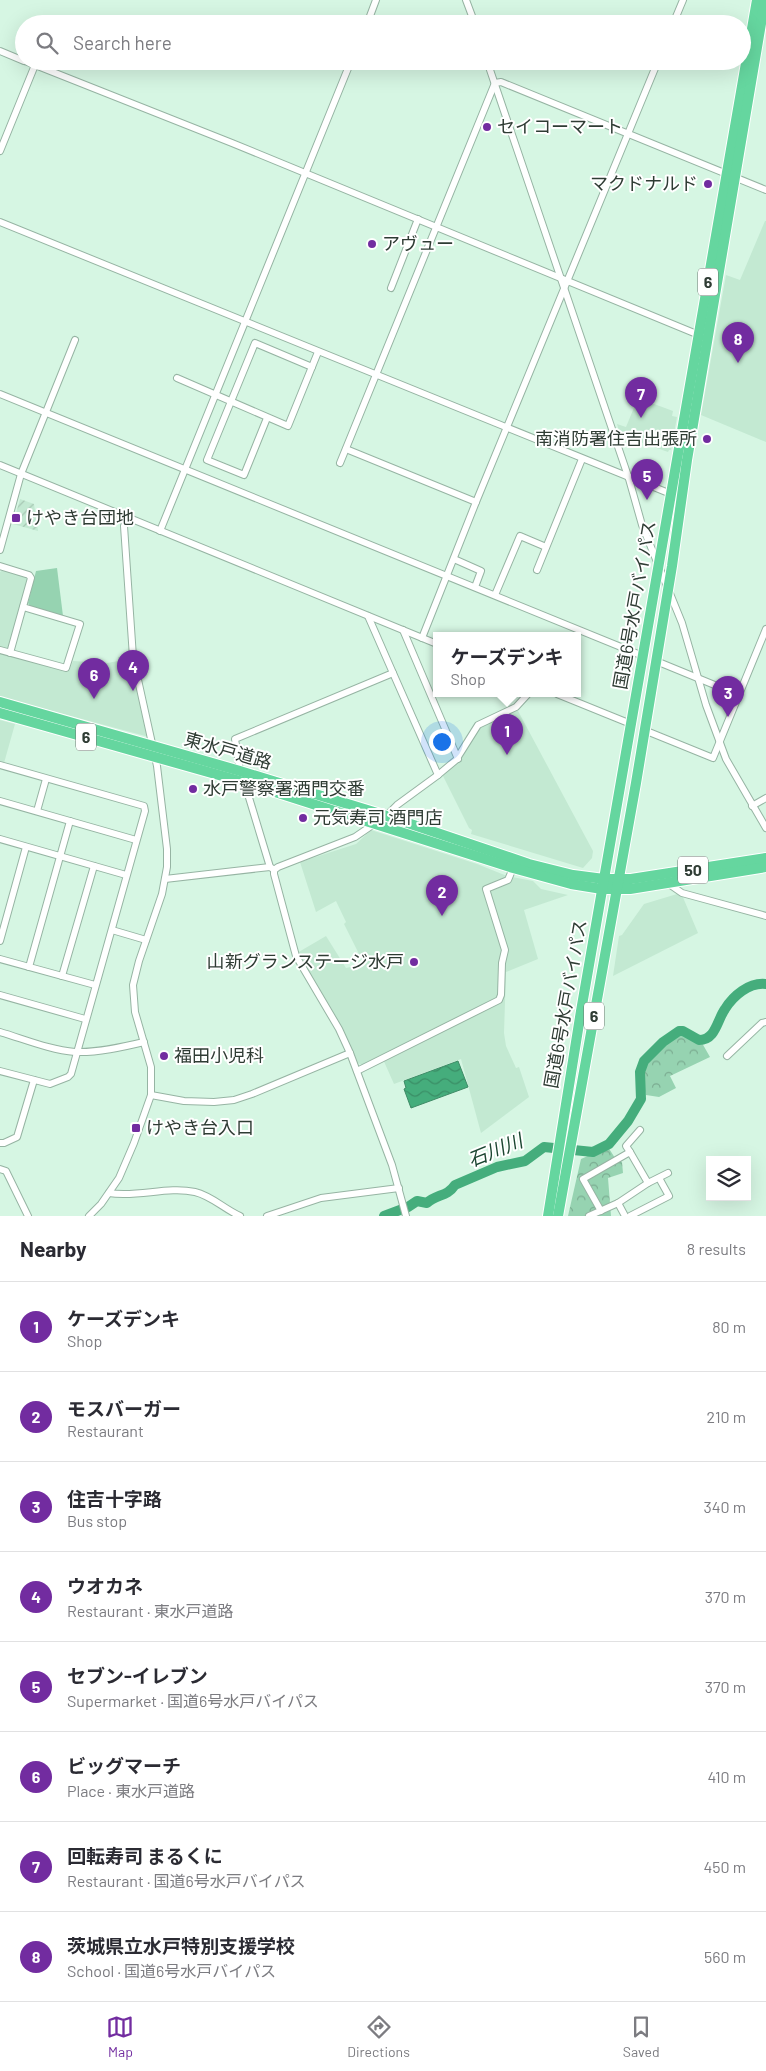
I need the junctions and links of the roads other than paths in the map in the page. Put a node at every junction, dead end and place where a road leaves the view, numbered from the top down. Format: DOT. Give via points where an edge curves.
graph roads {
  1 [pos="376,0"];
  2 [pos="466,0"];
  3 [pos="683,0"];
  4 [pos="756,0"];
  5 [pos="765,0"];
  6 [pos="370,15"];
  7 [pos="472,15"];
  8 [pos="677,15"];
  9 [pos="764,17"];
  10 [pos="751,35"];
  11 [pos="0,51"];
  12 [pos="15,57"];
  13 [pos="33,70"];
  14 [pos="47,70"];
  15 [pos="347,70"];
  16 [pos="490,70"];
  17 [pos="654,70"];
  18 [pos="746,70"];
  19 [pos="495,83"];
  20 [pos="629,133"];
  21 [pos="0,151"];
  22 [pos="305,174"];
  23 [pos="731,176"];
  24 [pos="766,190"];
  25 [pos="418,219"];
  26 [pos="0,222"];
  27 [pos="437,227"];
  28 [pos="565,282"];
  29 [pos="391,288"];
  30 [pos="246,321"];
  31 [pos="699,335"];
  32 [pos="75,340"];
  33 [pos="318,352"];
  34 [pos="312,367"];
  35 [pos="376,375"];
  36 [pos="177,378"];
  37 [pos="0,394"];
  38 [pos="216,396"];
  39 [pos="232,402"];
  40 [pos="45,412"];
  41 [pos="267,418"];
  42 [pos="508,428"];
  43 [pos="346,449"];
  44 [pos="582,459"];
  45 [pos="340,463"];
  46 [pos="0,465"];
  47 [pos="184,469"];
  48 [pos="21,474"];
  49 [pos="629,478"];
  50 [pos="671,494"];
  51 [pos="476,502"];
  52 [pos="127,518"];
  53 [pos="160,531"];
  54 [pos="546,547"];
  55 [pos="0,550"];
  56 [pos="454,559"];
  57 [pos="658,563"];
  58 [pos="0,566"];
  59 [pos="537,570"];
  60 [pos="447,576"];
  61 [pos="475,587"];
  62 [pos="668,588"];
  63 [pos="495,595"];
  64 [pos="23,607"];
  65 [pos="368,616"];
  66 [pos="766,629"];
  67 [pos="403,630"];
  68 [pos="422,638"];
  69 [pos="433,642"];
  70 [pos="0,650"];
  71 [pos="10,653"];
  72 [pos="643,656"];
  73 [pos="656,661"];
  74 [pos="394,674"];
  75 [pos="698,678"];
  76 [pos="739,695"];
  77 [pos="525,697"];
  78 [pos="564,697"];
  79 [pos="0,702"];
  80 [pos="0,712"];
  81 [pos="632,724"];
  82 [pos="644,730"];
  83 [pos="720,743"];
  84 [pos="153,746"];
  85 [pos="155,757"];
  86 [pos="458,758"];
  87 [pos="0,765"];
  88 [pos="240,771"];
  89 [pos="438,774"];
  90 [pos="46,779"];
  91 [pos="247,783"];
  92 [pos="766,798"];
  93 [pos="0,801"];
  94 [pos="752,806"];
  95 [pos="37,812"];
  96 [pos="387,816"];
  97 [pos="70,821"];
  98 [pos="375,823"];
  99 [pos="766,828"];
  100 [pos="0,839"];
  101 [pos="136,840"];
  102 [pos="26,847"];
  103 [pos="61,856"];
  104 [pos="766,858"];
  105 [pos="94,866"];
  106 [pos="766,867"];
  107 [pos="274,868"];
  108 [pos="513,868"];
  109 [pos="126,875"];
  110 [pos="604,878"];
  111 [pos="165,879"];
  112 [pos="619,879"];
  113 [pos="669,884"];
  114 [pos="602,890"];
  115 [pos="617,890"];
  116 [pos="766,916"];
  117 [pos="112,930"];
  118 [pos="146,940"];
  119 [pos="0,941"];
  120 [pos="0,959"];
  121 [pos="29,967"];
  122 [pos="62,976"];
  123 [pos="95,985"];
  124 [pos="0,995"];
  125 [pos="86,1019"];
  126 [pos="766,1022"];
  127 [pos="0,1032"];
  128 [pos="144,1042"];
  129 [pos="77,1052"];
  130 [pos="350,1053"];
  131 [pos="727,1056"];
  132 [pos="0,1071"];
  133 [pos="357,1071"];
  134 [pos="34,1080"];
  135 [pos="151,1095"];
  136 [pos="640,1130"];
  137 [pos="0,1142"];
  138 [pos="630,1152"];
  139 [pos="0,1169"];
  140 [pos="668,1173"];
  141 [pos="659,1178"];
  142 [pos="648,1183"];
  143 [pos="400,1188"];
  144 [pos="108,1193"];
  145 [pos="618,1203"];
  146 [pos="404,1210"];
  147 [pos="601,1211"];
  148 [pos="28,1216"];
  149 [pos="89,1216"];
  150 [pos="240,1216"];
  151 [pos="267,1216"];
  152 [pos="548,1216"];
  153 [pos="558,1216"];
  154 [pos="589,1216"];
  155 [pos="625,1216"];
  156 [pos="630,1216"];
  1 -- 6 [label="street"];
  2 -- 7 [label="street"];
  3 -- 8 [label="street"];
  4 -- 10 [label="highway, 国道6号水戸バイパス / 6"];
  5 -- 9 [label="highway, 国道6号水戸バイパス / 6"];
  9 -- 23 [label="highway, 国道6号水戸バイパス / 6"];
  11 -- 12 [label="street"];
  13 -- 21 [label="street"];
  14 -- 22 [label="street"];
  15 -- 22 [label="street"];
  16 -- 19 [label="street"];
  17 -- 20 [label="street"];
  18 -- 23 [label="highway, 国道6号水戸バイパス / 6"];
  19 -- 20 [label="street" via="501,82"];
  19 -- 27 [label="street"];
  19 -- 28 [label="street"];
  20 -- 23 [label="street"];
  20 -- 28 [label="street"];
  22 -- 25 [label="street"];
  22 -- 30 [label="street"];
  23 -- 24 [label="street"];
  23 -- 31 [label="highway, 国道6号水戸バイパス / 6"];
  23 -- 62 [label="highway, 国道6号水戸バイパス / 6"];
  25 -- 27 [label="street"];
  25 -- 29 [label="street"];
  26 -- 30 [label="street"];
  27 -- 28 [label="street"];
  27 -- 35 [label="street"];
  28 -- 31 [label="street"];
  28 -- 42 [label="street"];
  28 -- 49 [label="street"];
  30 -- 33 [label="street"];
  30 -- 38 [label="street"];
  31 -- 50 [label="highway, 国道6号水戸バイパス / 6"];
  32 -- 40 [label="street"];
  33 -- 34 [label="street"];
  33 -- 35 [label="street"];
  34 -- 39 [label="street" via="255,343"];
  34 -- 41 [label="street" via="288,426"];
  35 -- 42 [label="street"];
  35 -- 43 [label="street"];
  36 -- 38 [label="street"];
  37 -- 40 [label="street"];
  38 -- 39 [label="street"];
  38 -- 47 [label="street"];
  39 -- 41 [label="street"];
  39 -- 41 [label="street" via="207,460 244,475"];
  40 -- 47 [label="street"];
  40 -- 48 [label="street"];
  42 -- 44 [label="street"];
  42 -- 51 [label="street"];
  43 -- 45 [label="street"];
  43 -- 51 [label="street"];
  44 -- 49 [label="street"];
  44 -- 54 [label="street"];
  46 -- 48 [label="street"];
  47 -- 53 [label="street"];
  47 -- 60 [label="street"];
  48 -- 52 [label="street"];
  48 -- 55 [label="street"];
  49 -- 50 [label="street"];
  49 -- 57 [label="street" via="642,525"];
  50 -- 57 [label="highway, 国道6号水戸バイパス / 6"];
  51 -- 56 [label="street"];
  52 -- 53 [label="street"];
  52 -- 84 [label="street" via="124,526 133,657"];
  53 -- 65 [label="street"];
  54 -- 59 [label="street"];
  54 -- 63 [label="street" via="520,536"];
  56 -- 60 [label="street"];
  56 -- 61 [label="street" via="482,571"];
  57 -- 62 [label="street"];
  57 -- 72 [label="highway, 国道6号水戸バイパス / 6"];
  58 -- 64 [label="street" via="31,578"];
  60 -- 61 [label="street"];
  60 -- 68 [label="street"];
  61 -- 63 [label="street"];
  62 -- 73 [label="highway, 国道6号水戸バイパス / 6"];
  62 -- 75 [label="street"];
  63 -- 72 [label="street"];
  64 -- 71 [label="street"];
  64 -- 71 [label="street" via="80,624 66,668"];
  65 -- 67 [label="street"];
  65 -- 74 [label="street"];
  66 -- 76 [label="street"];
  67 -- 68 [label="street"];
  67 -- 86 [label="street"];
  68 -- 69 [label="street"];
  70 -- 71 [label="street"];
  72 -- 81 [label="highway, 国道6号水戸バイパス / 6"];
  73 -- 75 [label="street"];
  73 -- 82 [label="highway, 国道6号水戸バイパス / 6"];
  74 -- 88 [label="street" via="235,738"];
  74 -- 89 [label="street"];
  75 -- 76 [label="street"];
  75 -- 83 [label="street"];
  76 -- 83 [label="street"];
  77 -- 86 [label="street" via="516,707 478,725"];
  78 -- 81 [label="street"];
  79 -- 84 [label="highway, 東水戸道路 / 6"];
  80 -- 85 [label="highway, 東水戸道路 / 6"];
  81 -- 110 [label="highway, 国道6号水戸バイパス / 6"];
  82 -- 83 [label="street" via="713,758"];
  82 -- 112 [label="highway, 国道6号水戸バイパス / 6"];
  83 -- 94 [label="street"];
  84 -- 85 [label="street"];
  84 -- 88 [label="highway, 東水戸道路 / 6"];
  85 -- 91 [label="highway, 東水戸道路 / 6"];
  85 -- 111 [label="street" via="167,849"];
  86 -- 89 [label="street"];
  87 -- 90 [label="street"];
  88 -- 96 [label="highway, 東水戸道路 / 6"];
  89 -- 96 [label="street"];
  90 -- 95 [label="street"];
  90 -- 101 [label="street" via="144,806"];
  91 -- 98 [label="highway, 東水戸道路 / 6"];
  91 -- 107 [label="street"];
  92 -- 94 [label="street"];
  93 -- 95 [label="street"];
  94 -- 99 [label="street"];
  95 -- 97 [label="street"];
  96 -- 98 [label="street"];
  96 -- 110 [label="highway, 東水戸道路 / 6" via="542,867"];
  97 -- 101 [label="street"];
  97 -- 103 [label="street"];
  98 -- 107 [label="street" via="355,837"];
  98 -- 108 [label="highway, 東水戸道路 / 6"];
  100 -- 102 [label="street"];
  101 -- 109 [label="street"];
  102 -- 103 [label="street"];
  102 -- 119 [label="street"];
  103 -- 105 [label="street"];
  103 -- 121 [label="street"];
  104 -- 112 [label="highway, 50"];
  105 -- 109 [label="street"];
  105 -- 122 [label="street"];
  106 -- 113 [label="highway, 50"];
  107 -- 111 [label="street"];
  107 -- 130 [label="street" via="296,956"];
  108 -- 114 [label="highway, 東水戸道路 / 6"];
  108 -- 133 [label="street" via="508,880 486,889 505,950 499,1000"];
  109 -- 117 [label="street"];
  110 -- 112 [label="highway, 東水戸道路 / 6"];
  110 -- 114 [label="highway, 国道6号水戸バイパス / 6"];
  111 -- 118 [label="street"];
  112 -- 115 [label="highway, 国道6号水戸バイパス / 6"];
  113 -- 115 [label="highway, 50"];
  113 -- 116 [label="street" via="682,892"];
  114 -- 115 [label="highway, 50"];
  114 -- 152 [label="highway, 国道6号水戸バイパス / 6"];
  115 -- 153 [label="highway, 国道6号水戸バイパス / 6"];
  117 -- 118 [label="street"];
  117 -- 123 [label="street"];
  118 -- 128 [label="street" via="132,996"];
  120 -- 121 [label="street"];
  121 -- 122 [label="street"];
  122 -- 123 [label="street"];
  123 -- 125 [label="street"];
  124 -- 125 [label="street"];
  125 -- 129 [label="street"];
  126 -- 131 [label="street"];
  127 -- 129 [label="street"];
  128 -- 129 [label="street"];
  128 -- 135 [label="street" via="151,1067"];
  129 -- 134 [label="street" via="68,1077 50,1084"];
  130 -- 133 [label="street"];
  130 -- 135 [label="street" via="234,1100 184,1101"];
  132 -- 134 [label="street"];
  133 -- 143 [label="street"];
  134 -- 137 [label="street" via="17,1137 4,1144"];
  135 -- 144 [label="street" via="125,1165"];
  136 -- 138 [label="street" via="626,1146"];
  138 -- 142 [label="street"];
  138 -- 147 [label="street" via="584,1179"];
  139 -- 148 [label="street" via="6,1171"];
  140 -- 141 [label="street"];
  141 -- 142 [label="street"];
  141 -- 156 [label="street" via="668,1196"];
  142 -- 145 [label="street"];
  143 -- 146 [label="street"];
  143 -- 151 [label="street" via="321,1198"];
  144 -- 149 [label="street"];
  144 -- 150 [label="street" via="194,1192"];
  145 -- 147 [label="street"];
  145 -- 155 [label="street"];
  147 -- 154 [label="street"];
}
